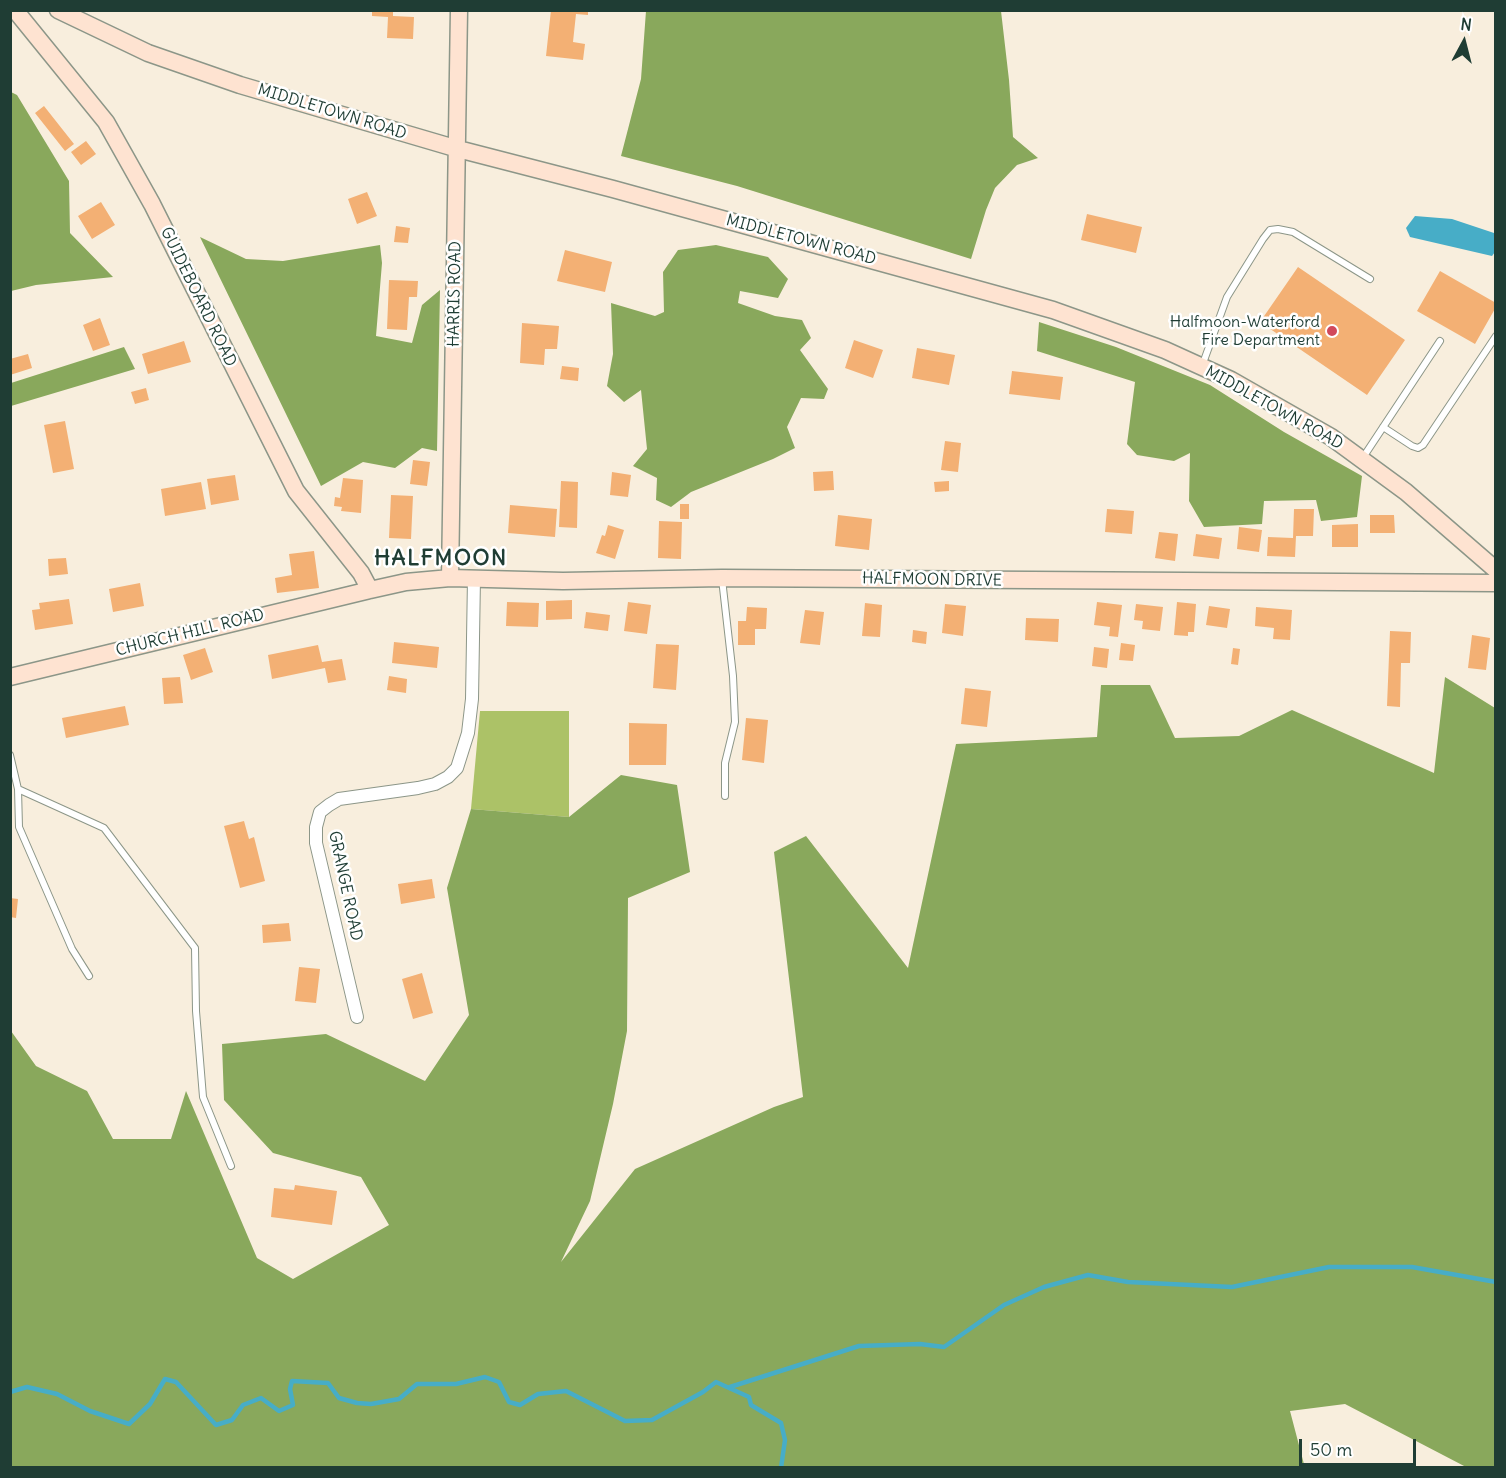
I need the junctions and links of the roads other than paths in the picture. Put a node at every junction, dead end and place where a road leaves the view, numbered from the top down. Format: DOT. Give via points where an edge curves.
graph roads {
  1 [pos="15,10"];
  2 [pos="58,10"];
  3 [pos="459,10"];
  4 [pos="458,149"];
  5 [pos="1370,279"];
  6 [pos="1496,336"];
  7 [pos="1440,341"];
  8 [pos="1202,367"];
  9 [pos="1383,427"];
  10 [pos="1361,459"];
  11 [pos="1496,570"];
  12 [pos="450,578"];
  13 [pos="474,578"];
  14 [pos="722,578"];
  15 [pos="1496,583"];
  16 [pos="370,590"];
  17 [pos="10,677"];
  18 [pos="10,755"];
  19 [pos="18,789"];
  20 [pos="725,796"];
  21 [pos="88,976"];
  22 [pos="357,1017"];
  23 [pos="231,1166"];
  1 -- 16 [label="street, GUIDEBOARD ROAD" via="106,122 152,204 296,491"];
  2 -- 4 [label="street, MIDDLETOWN ROAD" via="148,52 240,85"];
  3 -- 4 [label="street, HARRIS ROAD"];
  4 -- 8 [label="street, MIDDLETOWN ROAD" via="1053,310"];
  4 -- 12 [label="street, HARRIS ROAD"];
  5 -- 8 [label="lane" via="1293,232 1270,231 1227,297"];
  6 -- 9 [label="lane" via="1423,445 1412,446"];
  7 -- 9 [label="lane"];
  8 -- 10 [label="street, MIDDLETOWN ROAD" via="1331,437"];
  9 -- 10 [label="lane"];
  10 -- 11 [label="street, MIDDLETOWN ROAD" via="1406,492"];
  12 -- 13 [label="street, HALFMOON DRIVE"];
  12 -- 16 [label="street, HALFMOON DRIVE"];
  13 -- 14 [label="street, HALFMOON DRIVE"];
  13 -- 22 [label="street, GRANGE ROAD" via="472,699 468,733 457,768 435,784 339,799 321,812 316,826 316,843"];
  14 -- 15 [label="street, HALFMOON DRIVE"];
  14 -- 20 [label="lane" via="735,722 725,763"];
  16 -- 17 [label="street, CHURCH HILL ROAD"];
  18 -- 19 [label="lane"];
  19 -- 21 [label="lane" via="19,827 72,949"];
  19 -- 23 [label="lane" via="104,828 195,948 203,1097"];
}
